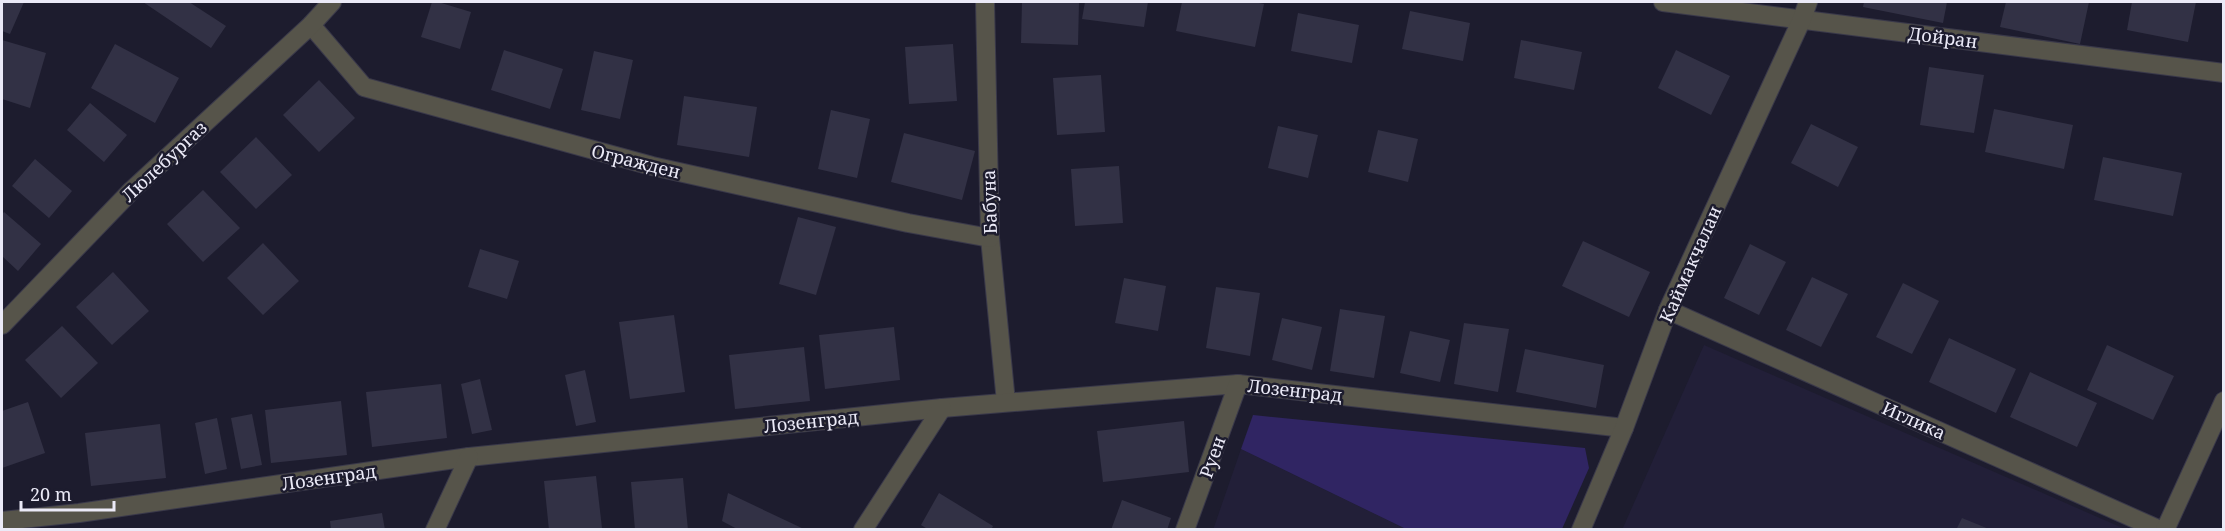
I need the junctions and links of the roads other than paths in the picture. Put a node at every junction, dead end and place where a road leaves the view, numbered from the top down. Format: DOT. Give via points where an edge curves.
graph roads {
  1 [pos="332,2"];
  2 [pos="985,2"];
  3 [pos="1663,2"];
  4 [pos="1805,10"];
  5 [pos="311,25"];
  6 [pos="2223,73"];
  7 [pos="990,238"];
  8 [pos="1668,310"];
  9 [pos="2,325"];
  10 [pos="1238,384"];
  11 [pos="2223,401"];
  12 [pos="1006,402"];
  13 [pos="942,408"];
  14 [pos="1624,428"];
  15 [pos="469,457"];
  16 [pos="2,521"];
  17 [pos="79,521"];
  18 [pos="435,530"];
  19 [pos="863,530"];
  20 [pos="1185,530"];
  21 [pos="1581,530"];
  22 [pos="2160,530"];
  23 [pos="2165,530"];
  1 -- 5 [label="street, Люлебургаз"];
  2 -- 7 [label="street, Бабуна"];
  3 -- 4 [label="street, Дойран"];
  4 -- 6 [label="street, Дойран"];
  4 -- 8 [label="street, Каймакчалан"];
  5 -- 7 [label="street, Огражден" via="364,87 652,166"];
  5 -- 9 [label="street, Люлебургаз" via="132,190"];
  7 -- 12 [label="street, Бабуна"];
  8 -- 14 [label="street, Каймакчалан"];
  8 -- 22 [label="street, Иглика"];
  10 -- 12 [label="street, Лозенград"];
  10 -- 14 [label="street, Лозенград"];
  10 -- 20 [label="street, Руен"];
  11 -- 23 [label="street"];
  12 -- 13 [label="street, Лозенград"];
  13 -- 15 [label="street, Лозенград"];
  13 -- 19 [label="street"];
  14 -- 21 [label="street, Каймакчалан"];
  15 -- 17 [label="street, Лозенград"];
  15 -- 18 [label="street"];
  16 -- 17 [label="street, Лозенград"];
}
